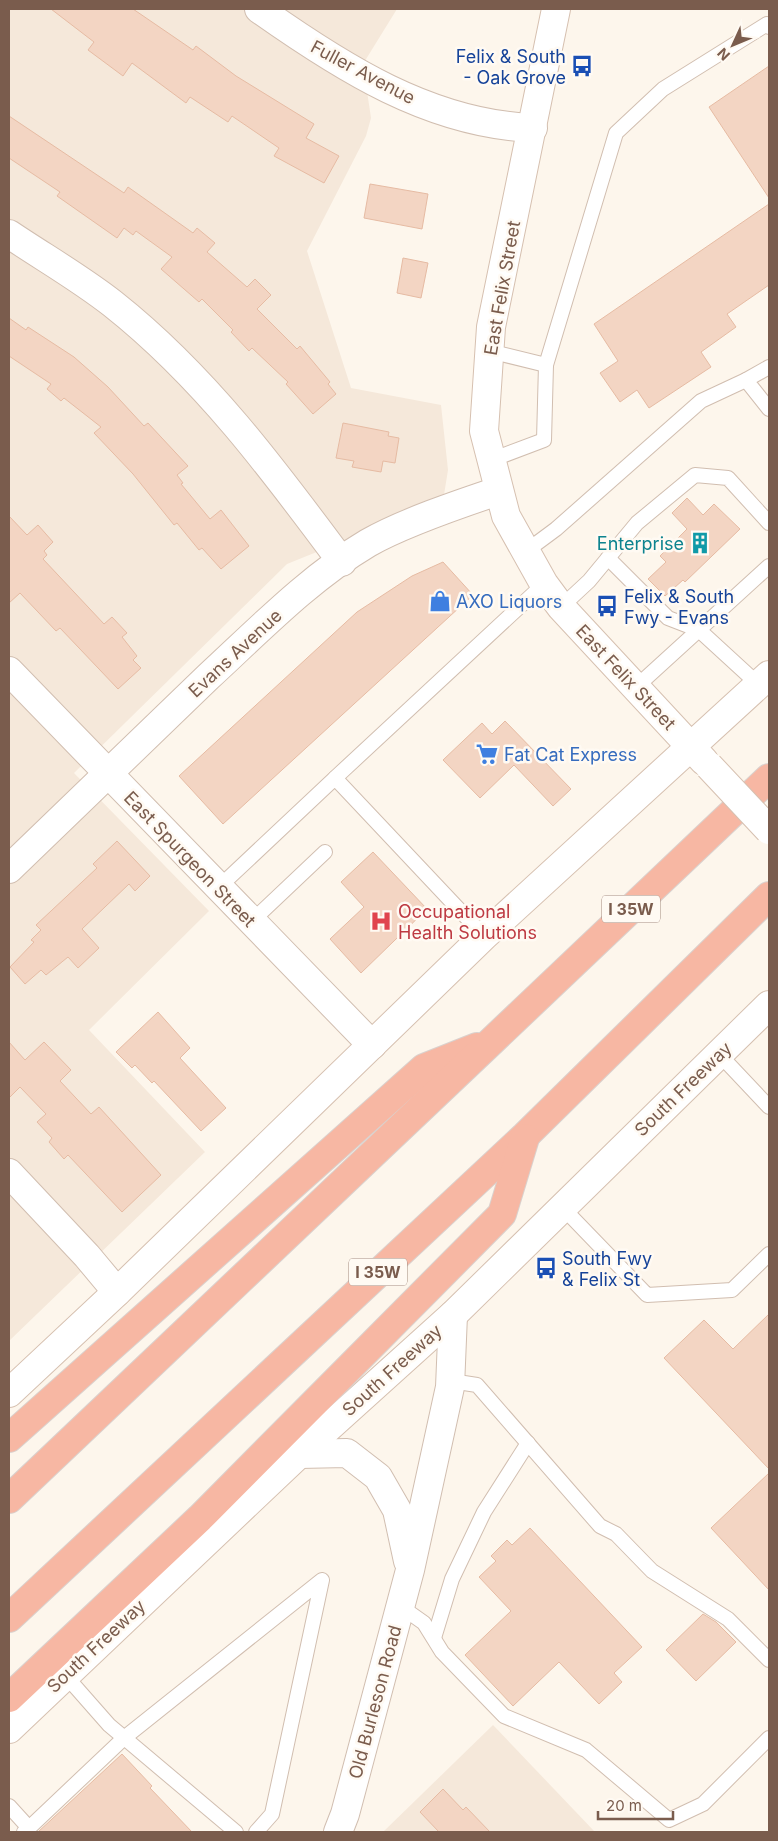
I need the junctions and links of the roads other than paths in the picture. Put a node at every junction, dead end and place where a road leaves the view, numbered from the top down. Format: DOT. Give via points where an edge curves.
graph roads {
  1 [pos="259,9"];
  2 [pos="556,9"];
  3 [pos="769,26"];
  4 [pos="533,128"];
  5 [pos="9,234"];
  6 [pos="490,351"];
  7 [pos="546,365"];
  8 [pos="769,367"];
  9 [pos="746,380"];
  10 [pos="769,409"];
  11 [pos="491,460"];
  12 [pos="498,491"];
  13 [pos="769,524"];
  14 [pos="525,552"];
  15 [pos="608,558"];
  16 [pos="342,562"];
  17 [pos="769,566"];
  18 [pos="544,584"];
  19 [pos="561,608"];
  20 [pos="699,630"];
  21 [pos="9,671"];
  22 [pos="764,680"];
  23 [pos="635,688"];
  24 [pos="700,757"];
  25 [pos="107,774"];
  26 [pos="335,778"];
  27 [pos="769,778"];
  28 [pos="769,830"];
  29 [pos="325,852"];
  30 [pos="9,869"];
  31 [pos="218,888"];
  32 [pos="769,896"];
  33 [pos="251,922"];
  34 [pos="484,936"];
  35 [pos="769,1006"];
  36 [pos="492,1040"];
  37 [pos="372,1046"];
  38 [pos="719,1054"];
  39 [pos="769,1107"];
  40 [pos="525,1136"];
  41 [pos="9,1173"];
  42 [pos="562,1208"];
  43 [pos="769,1254"];
  44 [pos="117,1292"];
  45 [pos="453,1315"];
  46 [pos="451,1381"];
  47 [pos="9,1393"];
  48 [pos="9,1438"];
  49 [pos="528,1443"];
  50 [pos="299,1454"];
  51 [pos="9,1499"];
  52 [pos="410,1570"];
  53 [pos="400,1606"];
  54 [pos="9,1618"];
  55 [pos="434,1638"];
  56 [pos="769,1660"];
  57 [pos="65,1675"];
  58 [pos="9,1698"];
  59 [pos="9,1729"];
  60 [pos="124,1738"];
  61 [pos="769,1738"];
  62 [pos="9,1806"];
  63 [pos="348,1826"];
  64 [pos="26,1830"];
  65 [pos="236,1832"];
  66 [pos="256,1832"];
  1 -- 4 [label="street, Fuller Avenue" via="354,72 406,98 456,116"];
  2 -- 4 [label="street, East Felix Street"];
  3 -- 7 [label="lane" via="767,24 663,88 616,133"];
  4 -- 6 [label="street, East Felix Street" via="491,327"];
  5 -- 16 [label="street" via="112,304 176,361 234,421"];
  6 -- 7 [label="lane"];
  6 -- 11 [label="street, East Felix Street" via="484,431"];
  7 -- 11 [label="lane" via="544,440"];
  8 -- 9 [label="lane"];
  9 -- 10 [label="lane"];
  9 -- 14 [label="lane" via="701,401 556,529"];
  11 -- 12 [label="street, East Felix Street"];
  12 -- 14 [label="street, East Felix Street" via="506,516"];
  12 -- 16 [label="street, Evans Avenue" via="389,532"];
  13 -- 15 [label="lane" via="728,478 695,475 637,523"];
  14 -- 18 [label="street, East Felix Street"];
  15 -- 19 [label="lane"];
  15 -- 20 [label="lane" via="668,618"];
  16 -- 25 [label="street, Evans Avenue" via="300,594"];
  17 -- 20 [label="lane"];
  18 -- 19 [label="street, East Felix Street"];
  18 -- 26 [label="lane"];
  19 -- 23 [label="street, East Felix Street"];
  20 -- 22 [label="lane"];
  20 -- 23 [label="lane"];
  21 -- 25 [label="street, East Spurgeon Street"];
  22 -- 24 [label="street"];
  23 -- 24 [label="street, East Felix Street"];
  24 -- 28 [label="street, East Felix Street, bridge"];
  24 -- 34 [label="street"];
  25 -- 30 [label="street, Evans Avenue"];
  25 -- 31 [label="street, East Spurgeon Street"];
  26 -- 31 [label="lane"];
  26 -- 34 [label="lane"];
  27 -- 36 [label="highway, I 35W"];
  29 -- 33 [label="lane"];
  31 -- 33 [label="street, East Spurgeon Street"];
  32 -- 40 [label="highway, I 35W"];
  33 -- 37 [label="street, East Spurgeon Street"];
  34 -- 37 [label="street"];
  35 -- 38 [label="street, South Freeway"];
  36 -- 48 [label="highway" via="424,1068"];
  36 -- 51 [label="highway, I 35W"];
  37 -- 44 [label="street"];
  38 -- 39 [label="lane"];
  38 -- 42 [label="street, South Freeway"];
  40 -- 54 [label="highway, I 35W"];
  40 -- 58 [label="highway" via="502,1214 200,1518"];
  41 -- 44 [label="street"];
  42 -- 43 [label="lane" via="647,1295 732,1290"];
  42 -- 45 [label="street, South Freeway"];
  44 -- 47 [label="street"];
  45 -- 46 [label="street, Old Burleson Road"];
  45 -- 50 [label="street, South Freeway"];
  46 -- 49 [label="lane" via="477,1385"];
  46 -- 52 [label="street, Old Burleson Road"];
  49 -- 55 [label="lane" via="484,1512 452,1580"];
  49 -- 56 [label="lane" via="600,1526 616,1534 652,1571 728,1619"];
  50 -- 52 [label="street, Old Burleson Road" via="347,1453 378,1477 397,1510"];
  50 -- 57 [label="street, South Freeway"];
  52 -- 53 [label="street, Old Burleson Road"];
  53 -- 55 [label="lane" via="424,1622"];
  53 -- 63 [label="street, Old Burleson Road"];
  55 -- 61 [label="lane" via="442,1652 504,1716 586,1750 669,1820 703,1804"];
  57 -- 59 [label="street, South Freeway"];
  57 -- 60 [label="lane"];
  60 -- 64 [label="lane"];
  60 -- 65 [label="lane"];
  60 -- 66 [label="lane" via="322,1580 272,1814"];
  62 -- 64 [label="lane"];
}
